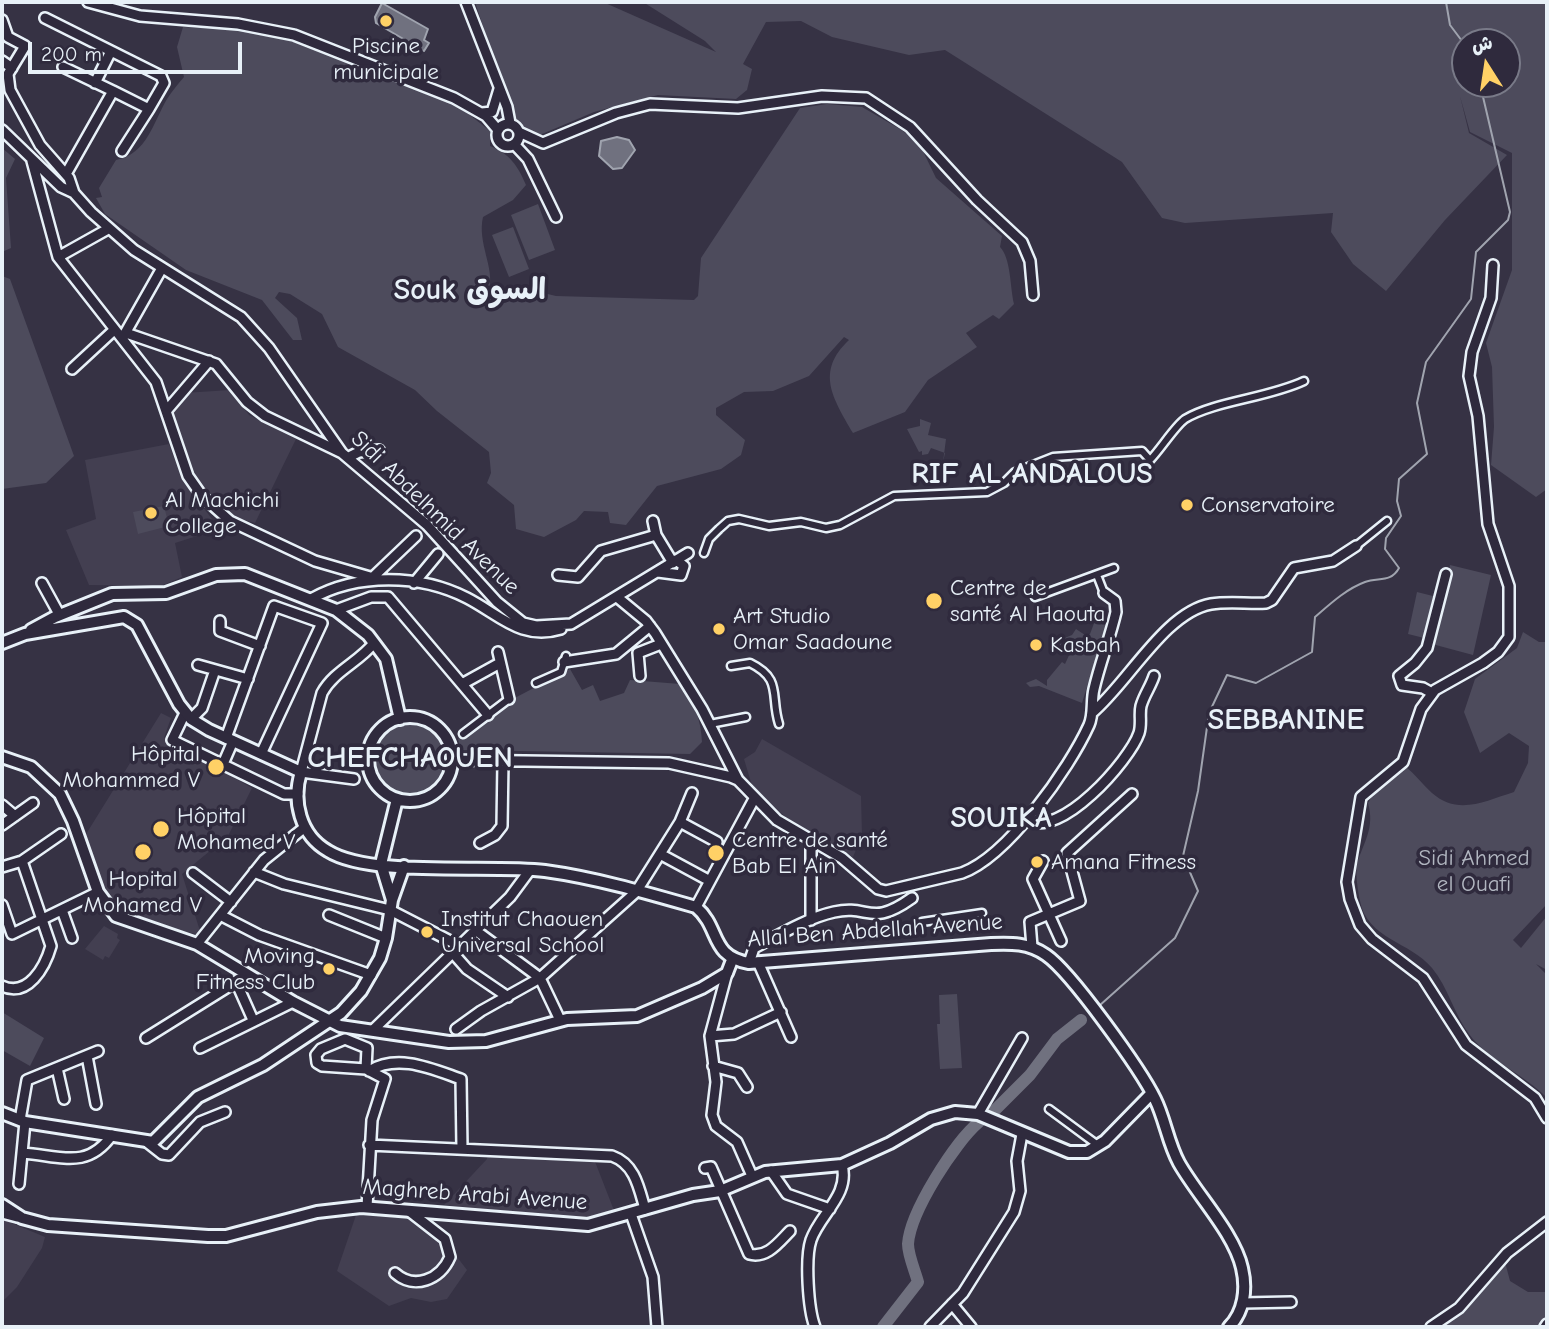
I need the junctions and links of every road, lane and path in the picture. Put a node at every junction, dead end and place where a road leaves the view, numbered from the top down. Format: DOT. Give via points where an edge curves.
graph roads {
  1 [pos="89,2"];
  2 [pos="466,2"];
  3 [pos="45,18"];
  4 [pos="2,20"];
  5 [pos="111,51"];
  6 [pos="2,61"];
  7 [pos="63,67"];
  8 [pos="12,68"];
  9 [pos="95,83"];
  10 [pos="499,87"];
  11 [pos="113,91"];
  12 [pos="149,109"];
  13 [pos="481,113"];
  14 [pos="510,123"];
  15 [pos="2,130"];
  16 [pos="498,130"];
  17 [pos="519,132"];
  18 [pos="542,143"];
  19 [pos="514,144"];
  20 [pos="122,151"];
  21 [pos="31,158"];
  22 [pos="528,159"];
  23 [pos="66,174"];
  24 [pos="74,194"];
  25 [pos="556,217"];
  26 [pos="108,229"];
  27 [pos="58,257"];
  28 [pos="1493,265"];
  29 [pos="162,268"];
  30 [pos="1033,295"];
  31 [pos="113,331"];
  32 [pos="124,335"];
  33 [pos="209,361"];
  34 [pos="72,369"];
  35 [pos="1304,381"];
  36 [pos="167,410"];
  37 [pos="379,450"];
  38 [pos="346,455"];
  39 [pos="653,521"];
  40 [pos="1387,521"];
  41 [pos="656,535"];
  42 [pos="416,536"];
  43 [pos="1356,546"];
  44 [pos="688,552"];
  45 [pos="704,553"];
  46 [pos="438,554"];
  47 [pos="675,561"];
  48 [pos="1114,568"];
  49 [pos="658,572"];
  50 [pos="1446,574"];
  51 [pos="558,575"];
  52 [pos="1097,575"];
  53 [pos="375,579"];
  54 [pos="42,583"];
  55 [pos="414,583"];
  56 [pos="1104,593"];
  57 [pos="617,597"];
  58 [pos="1035,597"];
  59 [pos="311,599"];
  60 [pos="336,610"];
  61 [pos="56,616"];
  62 [pos="220,621"];
  63 [pos="568,624"];
  64 [pos="650,626"];
  65 [pos="60,629"];
  66 [pos="25,634"];
  67 [pos="2,643"];
  68 [pos="374,643"];
  69 [pos="661,644"];
  70 [pos="260,646"];
  71 [pos="498,652"];
  72 [pos="565,659"];
  73 [pos="500,663"];
  74 [pos="198,666"];
  75 [pos="731,666"];
  76 [pos="215,670"];
  77 [pos="640,676"];
  78 [pos="1154,676"];
  79 [pos="248,679"];
  80 [pos="536,683"];
  81 [pos="462,684"];
  82 [pos="1432,693"];
  83 [pos="509,699"];
  84 [pos="1092,713"];
  85 [pos="488,715"];
  86 [pos="188,716"];
  87 [pos="746,717"];
  88 [pos="400,719"];
  89 [pos="710,724"];
  90 [pos="779,724"];
  91 [pos="463,734"];
  92 [pos="229,739"];
  93 [pos="261,754"];
  94 [pos="2,757"];
  95 [pos="452,760"];
  96 [pos="503,761"];
  97 [pos="223,764"];
  98 [pos="301,772"];
  99 [pos="354,779"];
  100 [pos="738,780"];
  101 [pos="692,793"];
  102 [pos="298,794"];
  103 [pos="1132,794"];
  104 [pos="397,799"];
  105 [pos="754,799"];
  106 [pos="33,803"];
  107 [pos="2,805"];
  108 [pos="15,816"];
  109 [pos="1027,819"];
  110 [pos="680,822"];
  111 [pos="2,825"];
  112 [pos="305,827"];
  113 [pos="61,834"];
  114 [pos="811,840"];
  115 [pos="717,842"];
  116 [pos="480,843"];
  117 [pos="660,854"];
  118 [pos="1043,860"];
  119 [pos="22,861"];
  120 [pos="380,864"];
  121 [pos="404,866"];
  122 [pos="2,867"];
  123 [pos="530,870"];
  124 [pos="254,872"];
  125 [pos="193,873"];
  126 [pos="710,881"];
  127 [pos="97,892"];
  128 [pos="636,892"];
  129 [pos="912,898"];
  130 [pos="231,902"];
  131 [pos="2,905"];
  132 [pos="391,905"];
  133 [pos="696,907"];
  134 [pos="62,910"];
  135 [pos="982,913"];
  136 [pos="1051,914"];
  137 [pos="329,915"];
  138 [pos="222,916"];
  139 [pos="41,919"];
  140 [pos="811,920"];
  141 [pos="922,922"];
  142 [pos="475,930"];
  143 [pos="72,938"];
  144 [pos="386,938"];
  145 [pos="1061,942"];
  146 [pos="197,944"];
  147 [pos="1032,947"];
  148 [pos="455,948"];
  149 [pos="732,960"];
  150 [pos="754,962"];
  151 [pos="727,973"];
  152 [pos="247,975"];
  153 [pos="371,975"];
  154 [pos="540,978"];
  155 [pos="237,984"];
  156 [pos="2,986"];
  157 [pos="508,997"];
  158 [pos="293,1003"];
  159 [pos="781,1012"];
  160 [pos="253,1020"];
  161 [pos="328,1020"];
  162 [pos="560,1020"];
  163 [pos="374,1029"];
  164 [pos="456,1029"];
  165 [pos="710,1036"];
  166 [pos="791,1037"];
  167 [pos="146,1038"];
  168 [pos="1023,1038"];
  169 [pos="200,1048"];
  170 [pos="98,1051"];
  171 [pos="87,1056"];
  172 [pos="713,1066"];
  173 [pos="57,1068"];
  174 [pos="368,1070"];
  175 [pos="747,1087"];
  176 [pos="1152,1093"];
  177 [pos="64,1100"];
  178 [pos="96,1104"];
  179 [pos="1049,1109"];
  180 [pos="225,1112"];
  181 [pos="2,1113"];
  182 [pos="978,1114"];
  183 [pos="1547,1118"];
  184 [pos="23,1121"];
  185 [pos="1023,1134"];
  186 [pos="112,1135"];
  187 [pos="148,1143"];
  188 [pos="369,1145"];
  189 [pos="1099,1146"];
  190 [pos="462,1149"];
  191 [pos="23,1153"];
  192 [pos="842,1165"];
  193 [pos="705,1168"];
  194 [pos="771,1171"];
  195 [pos="752,1176"];
  196 [pos="19,1184"];
  197 [pos="720,1191"];
  198 [pos="2,1205"];
  199 [pos="367,1207"];
  200 [pos="645,1209"];
  201 [pos="830,1209"];
  202 [pos="408,1210"];
  203 [pos="2,1213"];
  204 [pos="631,1214"];
  205 [pos="22,1218"];
  206 [pos="1547,1222"];
  207 [pos="790,1230"];
  208 [pos="395,1273"];
  209 [pos="1291,1302"];
  210 [pos="1242,1303"];
  211 [pos="952,1304"];
  212 [pos="656,1327"];
  213 [pos="815,1327"];
  214 [pos="930,1327"];
  215 [pos="971,1327"];
  216 [pos="1229,1327"];
  217 [pos="1431,1327"];
  1 -- 13 [label="street" via="140,16 238,24 294,35 439,91"];
  2 -- 10 [label="street"];
  3 -- 5 [label="street"];
  4 -- 8 [label="street" via="8,37 25,46"];
  5 -- 9 [label="street"];
  5 -- 12 [label="street" via="163,78"];
  6 -- 8 [label="street"];
  7 -- 9 [label="street"];
  8 -- 23 [label="street" via="7,80 16,102 40,145"];
  9 -- 11 [label="street"];
  10 -- 13 [label="street" via="492,113"];
  10 -- 14 [label="street"];
  11 -- 12 [label="street"];
  11 -- 23 [label="street"];
  12 -- 20 [label="street"];
  13 -- 16 [label="street"];
  14 -- 16 [label="street"];
  14 -- 17 [label="street"];
  15 -- 21 [label="street, Sidi Abdelhmid Avenue"];
  16 -- 19 [label="street" via="500,143"];
  17 -- 18 [label="street"];
  17 -- 19 [label="street"];
  18 -- 22 [label="street" via="531,149"];
  18 -- 30 [label="street" via="650,104 738,108 822,96 866,98 910,127 1022,242 1030,261"];
  19 -- 22 [label="street"];
  21 -- 24 [label="street, Sidi Abdelhmid Avenue"];
  21 -- 27 [label="street"];
  22 -- 25 [label="street"];
  23 -- 24 [label="street"];
  24 -- 26 [label="street, Sidi Abdelhmid Avenue"];
  26 -- 27 [label="street"];
  26 -- 29 [label="street, Sidi Abdelhmid Avenue"];
  27 -- 31 [label="street"];
  28 -- 82 [label="street" via="1491,298 1472,352 1469,376 1478,416 1488,524 1509,586 1509,637 1483,663"];
  29 -- 32 [label="street"];
  29 -- 38 [label="street, Sidi Abdelhmid Avenue" via="228,308 257,332"];
  31 -- 32 [label="street"];
  31 -- 34 [label="street"];
  32 -- 33 [label="street"];
  32 -- 36 [label="street" via="156,382"];
  33 -- 36 [label="street"];
  33 -- 38 [label="street" via="265,416"];
  35 -- 45 [label="street" via="1183,420 1150,460 1142,451 1053,457 1015,472 986,492 894,496 841,526 728,521 709,539"];
  36 -- 53 [label="street" via="188,476 214,510 315,561"];
  37 -- 38 [label="street"];
  38 -- 63 [label="street, Sidi Abdelhmid Avenue" via="427,525 517,620 530,625"];
  39 -- 41 [label="street"];
  40 -- 43 [label="street"];
  41 -- 47 [label="street"];
  41 -- 51 [label="street" via="601,551 578,577"];
  42 -- 53 [label="street"];
  43 -- 84 [label="street" via="1333,561 1294,568 1266,603 1210,604 1184,614"];
  44 -- 47 [label="street, Sidi Abdelhmid Avenue"];
  46 -- 55 [label="street"];
  47 -- 49 [label="street, Sidi Abdelhmid Avenue"];
  47 -- 49 [label="street, Sidi Abdelhmid Avenue" via="684,566 681,575"];
  48 -- 52 [label="street"];
  49 -- 57 [label="street, Sidi Abdelhmid Avenue"];
  50 -- 82 [label="street" via="1427,648 1399,676 1402,685"];
  52 -- 56 [label="street"];
  52 -- 58 [label="street"];
  53 -- 55 [label="street"];
  53 -- 59 [label="street"];
  54 -- 61 [label="street"];
  55 -- 63 [label="street" via="466,598 520,630 549,631"];
  56 -- 84 [label="street" via="1115,601 1116,612 1095,685"];
  57 -- 63 [label="street, Sidi Abdelhmid Avenue"];
  57 -- 64 [label="street"];
  59 -- 60 [label="street"];
  59 -- 61 [label="street" via="245,574 228,573 166,593 112,594"];
  60 -- 68 [label="street"];
  60 -- 81 [label="street" via="371,597 388,597"];
  61 -- 65 [label="street" via="53,625"];
  61 -- 66 [label="street"];
  62 -- 70 [label="street" via="220,631"];
  64 -- 69 [label="street"];
  64 -- 72 [label="street" via="616,654"];
  65 -- 66 [label="street"];
  65 -- 86 [label="street" via="116,617 132,621"];
  66 -- 67 [label="street"];
  68 -- 88 [label="street" via="386,659"];
  68 -- 98 [label="street" via="328,682"];
  69 -- 77 [label="street" via="638,653"];
  69 -- 89 [label="street"];
  70 -- 79 [label="street"];
  70 -- 93 [label="street" via="274,606 322,623"];
  71 -- 73 [label="street"];
  72 -- 80 [label="street" via="561,672"];
  73 -- 81 [label="street"];
  73 -- 83 [label="street"];
  74 -- 76 [label="street"];
  75 -- 90 [label="street" via="750,663 766,673 774,684"];
  76 -- 79 [label="street"];
  76 -- 86 [label="street" via="202,708"];
  78 -- 109 [label="street" via="1141,705 1140,731 1108,777 1064,816 1038,823"];
  79 -- 92 [label="street"];
  81 -- 85 [label="street"];
  82 -- 183 [label="street" via="1421,709 1403,762 1361,797 1348,869 1350,899 1360,925 1423,978 1466,1045 1535,1098"];
  83 -- 85 [label="street"];
  84 -- 109 [label="street" via="1064,770"];
  85 -- 91 [label="street"];
  86 -- 92 [label="street"];
  86 -- 97 [label="street" via="172,740"];
  87 -- 89 [label="street"];
  88 -- 95 [label="street" via="418,718 433,725 446,737"];
  88 -- 104 [label="street" via="375,736 368,759 374,781"];
  89 -- 100 [label="street"];
  92 -- 93 [label="street"];
  92 -- 97 [label="street"];
  93 -- 98 [label="street"];
  94 -- 127 [label="street" via="31,767 60,793"];
  95 -- 96 [label="street"];
  95 -- 104 [label="street" via="446,782 432,795 415,801"];
  96 -- 100 [label="street" via="669,763"];
  96 -- 116 [label="street" via="502,826"];
  97 -- 102 [label="street" via="284,794"];
  98 -- 99 [label="street"];
  98 -- 102 [label="street"];
  100 -- 105 [label="street"];
  101 -- 110 [label="street"];
  102 -- 112 [label="street" via="298,812"];
  103 -- 136 [label="street" via="1067,853 1080,901"];
  104 -- 120 [label="street"];
  105 -- 114 [label="street" via="777,820"];
  105 -- 126 [label="street"];
  106 -- 108 [label="street"];
  107 -- 108 [label="street"];
  108 -- 111 [label="street"];
  109 -- 114 [label="street" via="974,869 887,891"];
  110 -- 115 [label="street"];
  110 -- 117 [label="street"];
  112 -- 120 [label="street" via="329,852"];
  112 -- 124 [label="street" via="271,852"];
  113 -- 119 [label="street"];
  114 -- 140 [label="street"];
  117 -- 126 [label="street"];
  117 -- 128 [label="street"];
  118 -- 136 [label="street" via="1032,877"];
  119 -- 122 [label="street"];
  119 -- 139 [label="street"];
  120 -- 121 [label="street"];
  120 -- 132 [label="street"];
  121 -- 123 [label="street"];
  121 -- 132 [label="street"];
  123 -- 128 [label="street"];
  123 -- 142 [label="street" via="517,890"];
  124 -- 130 [label="street"];
  124 -- 132 [label="street" via="284,884"];
  125 -- 130 [label="street"];
  126 -- 133 [label="street"];
  127 -- 134 [label="street"];
  127 -- 146 [label="street" via="116,916"];
  128 -- 133 [label="street"];
  128 -- 154 [label="street"];
  129 -- 140 [label="street" via="884,914 835,912"];
  130 -- 138 [label="street"];
  131 -- 139 [label="street" via="12,934"];
  132 -- 144 [label="street"];
  132 -- 148 [label="street"];
  133 -- 149 [label="street"];
  134 -- 139 [label="street"];
  134 -- 143 [label="street"];
  135 -- 141 [label="street"];
  136 -- 145 [label="street"];
  136 -- 147 [label="street" via="1029,924"];
  137 -- 144 [label="street"];
  138 -- 146 [label="street"];
  138 -- 153 [label="street" via="259,935"];
  139 -- 156 [label="street" via="51,946 47,958 34,980 21,988"];
  140 -- 150 [label="street" via="754,948"];
  142 -- 148 [label="street"];
  142 -- 154 [label="street"];
  144 -- 153 [label="street"];
  146 -- 152 [label="street"];
  147 -- 150 [label="street, Allal Ben Abdellah Avenue" via="991,944"];
  147 -- 176 [label="street, Allal Ben Abdellah Avenue" via="1056,964 1084,998"];
  148 -- 157 [label="street" via="467,969"];
  148 -- 163 [label="street"];
  149 -- 150 [label="street, Allal Ben Abdellah Avenue"];
  149 -- 151 [label="street"];
  150 -- 159 [label="street"];
  151 -- 162 [label="street" via="644,1015"];
  151 -- 165 [label="street"];
  152 -- 155 [label="street"];
  152 -- 158 [label="street"];
  153 -- 161 [label="street" via="346,1008"];
  154 -- 157 [label="street"];
  154 -- 162 [label="street"];
  155 -- 160 [label="street"];
  155 -- 167 [label="street"];
  157 -- 164 [label="street"];
  158 -- 160 [label="street"];
  158 -- 161 [label="street"];
  159 -- 165 [label="street" via="734,1034"];
  159 -- 166 [label="street"];
  160 -- 169 [label="street"];
  161 -- 163 [label="street" via="350,1029"];
  161 -- 187 [label="street" via="262,1065 198,1097 158,1139"];
  162 -- 163 [label="street" via="486,1041 449,1042"];
  165 -- 172 [label="street"];
  168 -- 182 [label="street"];
  170 -- 171 [label="street"];
  171 -- 173 [label="street"];
  171 -- 178 [label="street"];
  172 -- 175 [label="street" via="738,1073"];
  172 -- 195 [label="street" via="713,1120 737,1142"];
  173 -- 177 [label="street"];
  173 -- 184 [label="street" via="27,1080"];
  174 -- 174 [label="street" via="367,1048 345,1039 316,1055 322,1066"];
  174 -- 188 [label="street" via="385,1079"];
  174 -- 190 [label="street" via="401,1062 461,1079"];
  176 -- 189 [label="street"];
  176 -- 210 [label="street, Allal Ben Abdellah Avenue" via="1178,1162 1238,1256 1244,1281"];
  179 -- 189 [label="street"];
  180 -- 187 [label="street" via="200,1122 169,1155"];
  181 -- 184 [label="street"];
  182 -- 185 [label="street, Maghreb Arabi Avenue"];
  182 -- 192 [label="street, Maghreb Arabi Avenue" via="940,1115"];
  184 -- 186 [label="street"];
  184 -- 191 [label="street"];
  185 -- 189 [label="street, Maghreb Arabi Avenue" via="1069,1152 1087,1152"];
  185 -- 211 [label="street" via="1017,1161 1020,1191 1014,1212"];
  186 -- 187 [label="street"];
  186 -- 191 [label="street" via="101,1150 86,1158"];
  188 -- 190 [label="street"];
  188 -- 199 [label="street"];
  190 -- 200 [label="street" via="612,1156 624,1160 632,1171"];
  191 -- 196 [label="street"];
  192 -- 194 [label="street, Maghreb Arabi Avenue"];
  192 -- 201 [label="street" via="843,1183"];
  193 -- 197 [label="street" via="711,1167"];
  194 -- 195 [label="street, Maghreb Arabi Avenue"];
  194 -- 201 [label="street" via="787,1194"];
  195 -- 197 [label="street, Maghreb Arabi Avenue"];
  197 -- 200 [label="street, Maghreb Arabi Avenue"];
  197 -- 207 [label="street" via="753,1256 768,1251"];
  198 -- 205 [label="street, Maghreb Arabi Avenue"];
  199 -- 202 [label="street, Maghreb Arabi Avenue"];
  199 -- 205 [label="street, Maghreb Arabi Avenue" via="317,1212 226,1236 72,1227"];
  200 -- 204 [label="street, Maghreb Arabi Avenue"];
  201 -- 213 [label="street" via="810,1244 809,1299"];
  202 -- 204 [label="street, Maghreb Arabi Avenue" via="573,1224"];
  202 -- 208 [label="street" via="444,1239 450,1257 427,1281 410,1282"];
  203 -- 205 [label="street"];
  204 -- 212 [label="street" via="653,1278"];
  206 -- 217 [label="street" via="1507,1253 1459,1308"];
  209 -- 210 [label="street"];
  210 -- 216 [label="street" via="1238,1318"];
  211 -- 214 [label="street"];
  211 -- 215 [label="street"];
}
